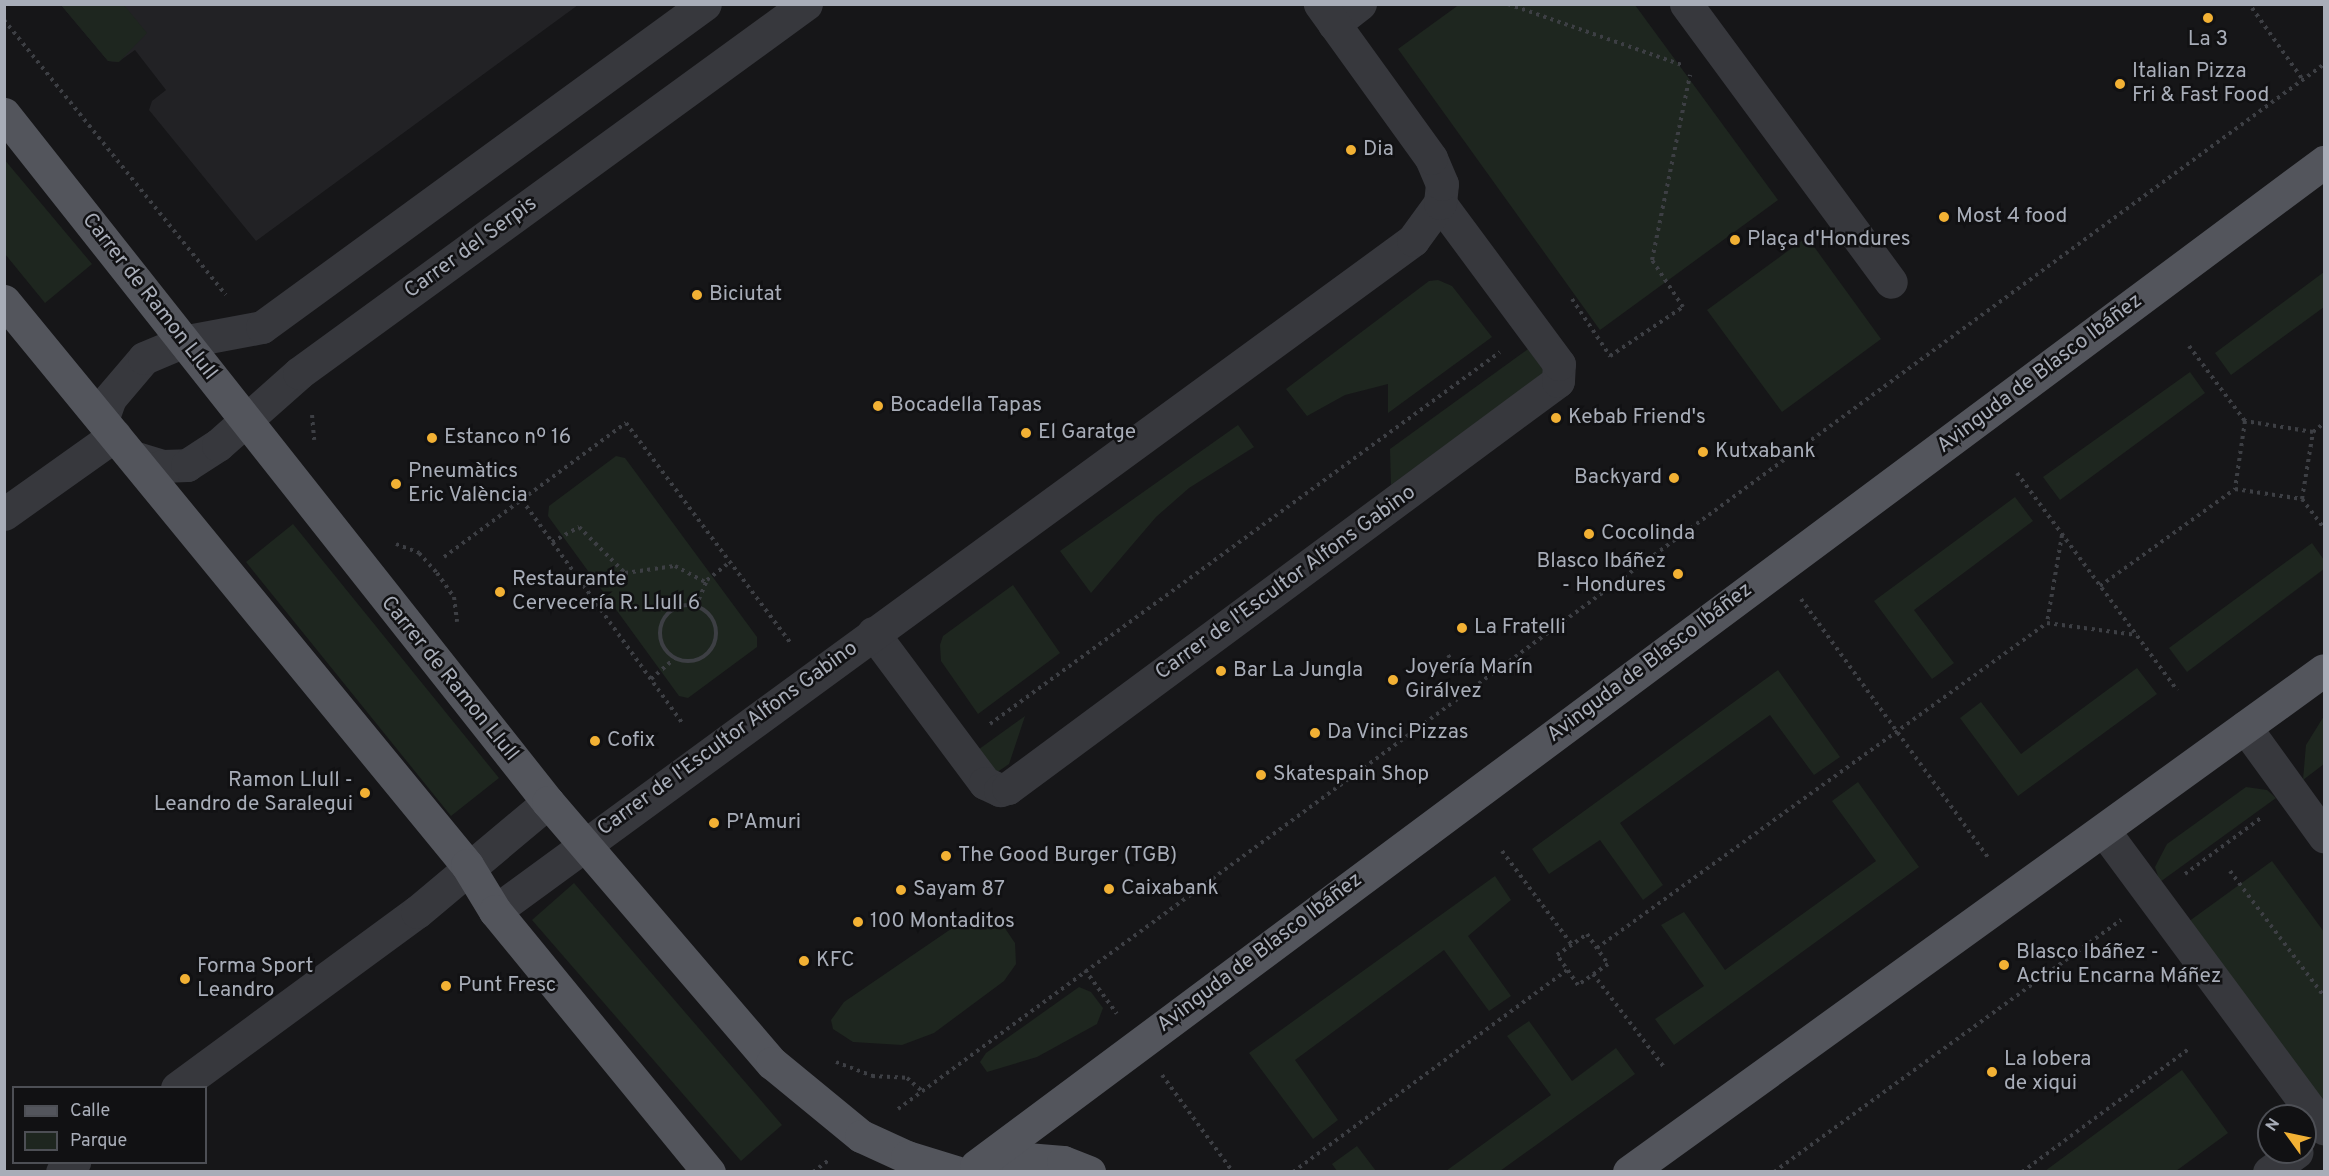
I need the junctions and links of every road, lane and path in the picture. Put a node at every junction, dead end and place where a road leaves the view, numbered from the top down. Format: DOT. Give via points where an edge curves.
graph roads {
  1 [pos="705,4"];
  2 [pos="806,4"];
  3 [pos="1360,4"];
  4 [pos="1509,4"];
  5 [pos="1686,4"];
  6 [pos="2252,8"];
  7 [pos="1327,14"];
  8 [pos="4,20"];
  9 [pos="2325,64"];
  10 [pos="2303,80"];
  11 [pos="4,114"];
  12 [pos="2325,162"];
  13 [pos="1441,194"];
  14 [pos="1891,282"];
  15 [pos="1572,299"];
  16 [pos="4,301"];
  17 [pos="262,327"];
  18 [pos="1532,328"];
  19 [pos="182,342"];
  20 [pos="2189,346"];
  21 [pos="299,373"];
  22 [pos="246,421"];
  23 [pos="2244,421"];
  24 [pos="2325,423"];
  25 [pos="2313,432"];
  26 [pos="117,437"];
  27 [pos="315,443"];
  28 [pos="2017,473"];
  29 [pos="2235,489"];
  30 [pos="2302,499"];
  31 [pos="522,500"];
  32 [pos="4,514"];
  33 [pos="2325,528"];
  34 [pos="2062,535"];
  35 [pos="386,538"];
  36 [pos="552,542"];
  37 [pos="444,557"];
  38 [pos="730,562"];
  39 [pos="705,582"];
  40 [pos="2100,586"];
  41 [pos="1801,599"];
  42 [pos="696,606"];
  43 [pos="2047,623"];
  44 [pos="459,629"];
  45 [pos="873,633"];
  46 [pos="2137,635"];
  47 [pos="796,651"];
  48 [pos="1448,655"];
  49 [pos="675,658"];
  50 [pos="2325,670"];
  51 [pos="1461,674"];
  52 [pos="651,679"];
  53 [pos="2177,690"];
  54 [pos="2245,728"];
  55 [pos="687,730"];
  56 [pos="1898,733"];
  57 [pos="959,747"];
  58 [pos="2294,794"];
  59 [pos="548,802"];
  60 [pos="2104,831"];
  61 [pos="2325,836"];
  62 [pos="582,845"];
  63 [pos="1502,851"];
  64 [pos="1990,860"];
  65 [pos="467,865"];
  66 [pos="2230,871"];
  67 [pos="2153,897"];
  68 [pos="495,911"];
  69 [pos="1572,945"];
  70 [pos="1597,948"];
  71 [pos="1085,970"];
  72 [pos="1567,970"];
  73 [pos="1593,974"];
  74 [pos="2325,996"];
  75 [pos="1112,1006"];
  76 [pos="2190,1048"];
  77 [pos="831,1060"];
  78 [pos="1663,1066"];
  79 [pos="1156,1067"];
  80 [pos="180,1086"];
  81 [pos="2325,1128"];
  82 [pos="836,1155"];
  83 [pos="964,1170"];
  84 [pos="709,1172"];
  85 [pos="813,1172"];
  86 [pos="1089,1172"];
  87 [pos="1233,1172"];
  88 [pos="1293,1172"];
  89 [pos="1629,1172"];
  90 [pos="1774,1172"];
  91 [pos="2022,1172"];
  1 -- 17 [label="street"];
  2 -- 21 [label="street, Carrer del Serpis"];
  3 -- 7 [label="street"];
  4 -- 15 [label="path" via="1691,69 1652,260 1683,308 1610,356"];
  5 -- 14 [label="street"];
  6 -- 10 [label="path"];
  7 -- 13 [label="street" via="1431,158"];
  8 -- 17 [label="path" via="229,299 250,311"];
  9 -- 10 [label="path"];
  10 -- 71 [label="path"];
  11 -- 19 [label="main road, Carrer de Ramon Llull" via="131,270"];
  12 -- 83 [label="main road, Avinguda de Blasco Ibáñez"];
  13 -- 18 [label="street, Carrer de l'Escultor Alfons Gabino"];
  13 -- 45 [label="street, Carrer de l'Escultor Alfons Gabino" via="1413,240"];
  16 -- 26 [label="main road"];
  17 -- 19 [label="street"];
  18 -- 57 [label="path"];
  18 -- 57 [label="street, Carrer de l'Escultor Alfons Gabino" via="1559,364 1558,381 1016,782 1000,790 991,787"];
  19 -- 22 [label="main road, Carrer de Ramon Llull"];
  19 -- 26 [label="street" via="144,358 110,398"];
  20 -- 23 [label="path"];
  21 -- 22 [label="street, Carrer del Serpis"];
  21 -- 27 [label="path" via="311,390"];
  22 -- 26 [label="street, Carrer del Serpis" via="187,465 162,466"];
  22 -- 59 [label="main road, Carrer de Ramon Llull"];
  23 -- 25 [label="path"];
  23 -- 29 [label="path"];
  24 -- 25 [label="path"];
  25 -- 30 [label="path"];
  26 -- 32 [label="street"];
  26 -- 65 [label="main road"];
  28 -- 34 [label="path"];
  29 -- 30 [label="path"];
  29 -- 40 [label="path"];
  30 -- 33 [label="path"];
  31 -- 36 [label="path"];
  31 -- 37 [label="path"];
  31 -- 38 [label="path" via="626,423"];
  34 -- 40 [label="path"];
  34 -- 43 [label="path"];
  35 -- 44 [label="path" via="419,554 437,573 454,597"];
  36 -- 39 [label="path" via="579,527 625,573 675,566"];
  36 -- 52 [label="path"];
  38 -- 39 [label="path"];
  38 -- 47 [label="path"];
  39 -- 42 [label="path"];
  40 -- 46 [label="path"];
  41 -- 56 [label="path"];
  42 -- 49 [label="path" via="674,608 662,621 660,639"];
  42 -- 49 [label="path" via="714,621 716,639 696,660"];
  43 -- 46 [label="path"];
  43 -- 56 [label="path"];
  45 -- 57 [label="street, Carrer de l'Escultor Alfons Gabino"];
  45 -- 62 [label="street, Carrer de l'Escultor Alfons Gabino"];
  46 -- 53 [label="path"];
  48 -- 51 [label="path"];
  49 -- 52 [label="path"];
  50 -- 54 [label="main road"];
  52 -- 55 [label="path"];
  54 -- 58 [label="street"];
  54 -- 60 [label="main road"];
  56 -- 64 [label="path"];
  56 -- 70 [label="path"];
  58 -- 61 [label="street"];
  58 -- 67 [label="path"];
  59 -- 62 [label="main road, Carrer de Ramon Llull"];
  59 -- 65 [label="street"];
  60 -- 67 [label="street"];
  60 -- 89 [label="main road"];
  62 -- 68 [label="street, Carrer de l'Escultor Alfons Gabino"];
  62 -- 83 [label="main road, Carrer de Ramon Llull" via="772,1063 806,1095 881,1147"];
  63 -- 69 [label="path"];
  65 -- 68 [label="main road"];
  65 -- 80 [label="street" via="417,912"];
  66 -- 74 [label="path"];
  67 -- 81 [label="street"];
  67 -- 90 [label="path"];
  68 -- 84 [label="main road"];
  69 -- 70 [label="path" via="1587,934"];
  69 -- 72 [label="path" via="1557,955"];
  70 -- 73 [label="path" via="1608,964"];
  71 -- 75 [label="path"];
  71 -- 77 [label="path" via="922,1091 907,1078 872,1076"];
  72 -- 73 [label="path" via="1578,985"];
  72 -- 88 [label="path"];
  73 -- 78 [label="path"];
  76 -- 91 [label="path"];
  79 -- 87 [label="path"];
  82 -- 85 [label="path"];
  83 -- 86 [label="main road" via="1014,1158 1063,1162"];
}
